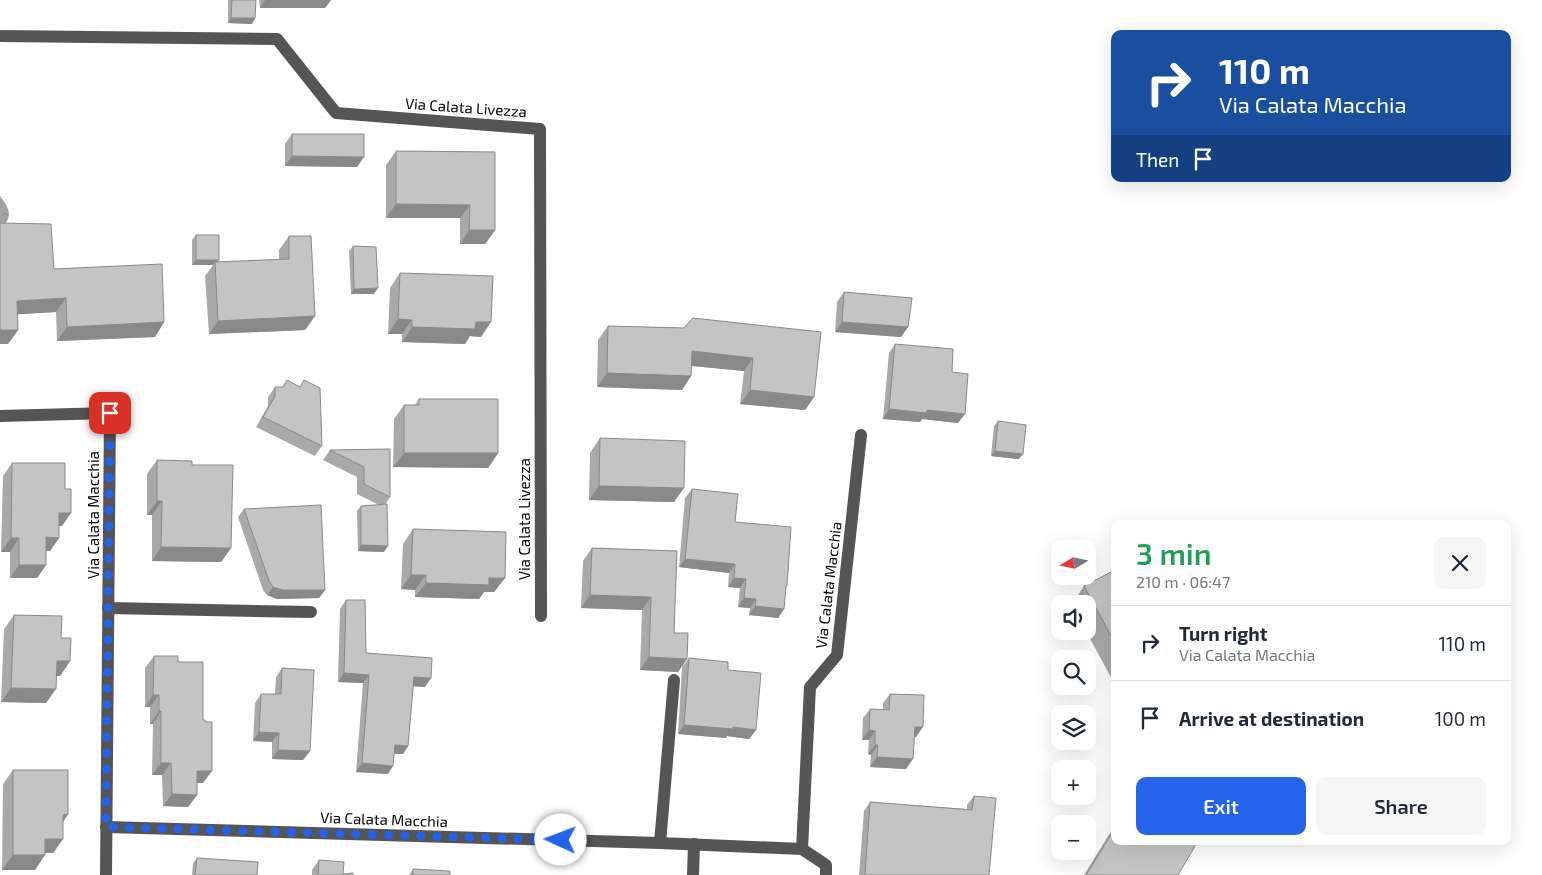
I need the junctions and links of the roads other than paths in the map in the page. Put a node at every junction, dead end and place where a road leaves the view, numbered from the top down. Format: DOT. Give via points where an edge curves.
graph roads {
  1 [pos="0,36"];
  2 [pos="0,416"];
  3 [pos="861,435"];
  4 [pos="108,608"];
  5 [pos="311,612"];
  6 [pos="541,616"];
  7 [pos="674,680"];
  8 [pos="106,827"];
  9 [pos="660,843"];
  10 [pos="694,844"];
  11 [pos="802,849"];
  12 [pos="106,875"];
  13 [pos="693,875"];
  14 [pos="826,875"];
  1 -- 6 [label="street, Via Calata Livezza" via="277,38 336,114 540,128"];
  2 -- 4 [label="street, Via Calata Macchia" via="110,413"];
  3 -- 11 [label="street, Via Calata Macchia" via="837,655 810,687"];
  4 -- 5 [label="street"];
  4 -- 8 [label="street, Via Calata Macchia"];
  7 -- 9 [label="street"];
  8 -- 9 [label="street, Via Calata Macchia"];
  8 -- 12 [label="street, Via Calata Macchia"];
  9 -- 10 [label="street, Via Calata Macchia"];
  10 -- 11 [label="street, Via Calata Macchia"];
  10 -- 13 [label="street"];
  11 -- 14 [label="street" via="826,865"];
}
